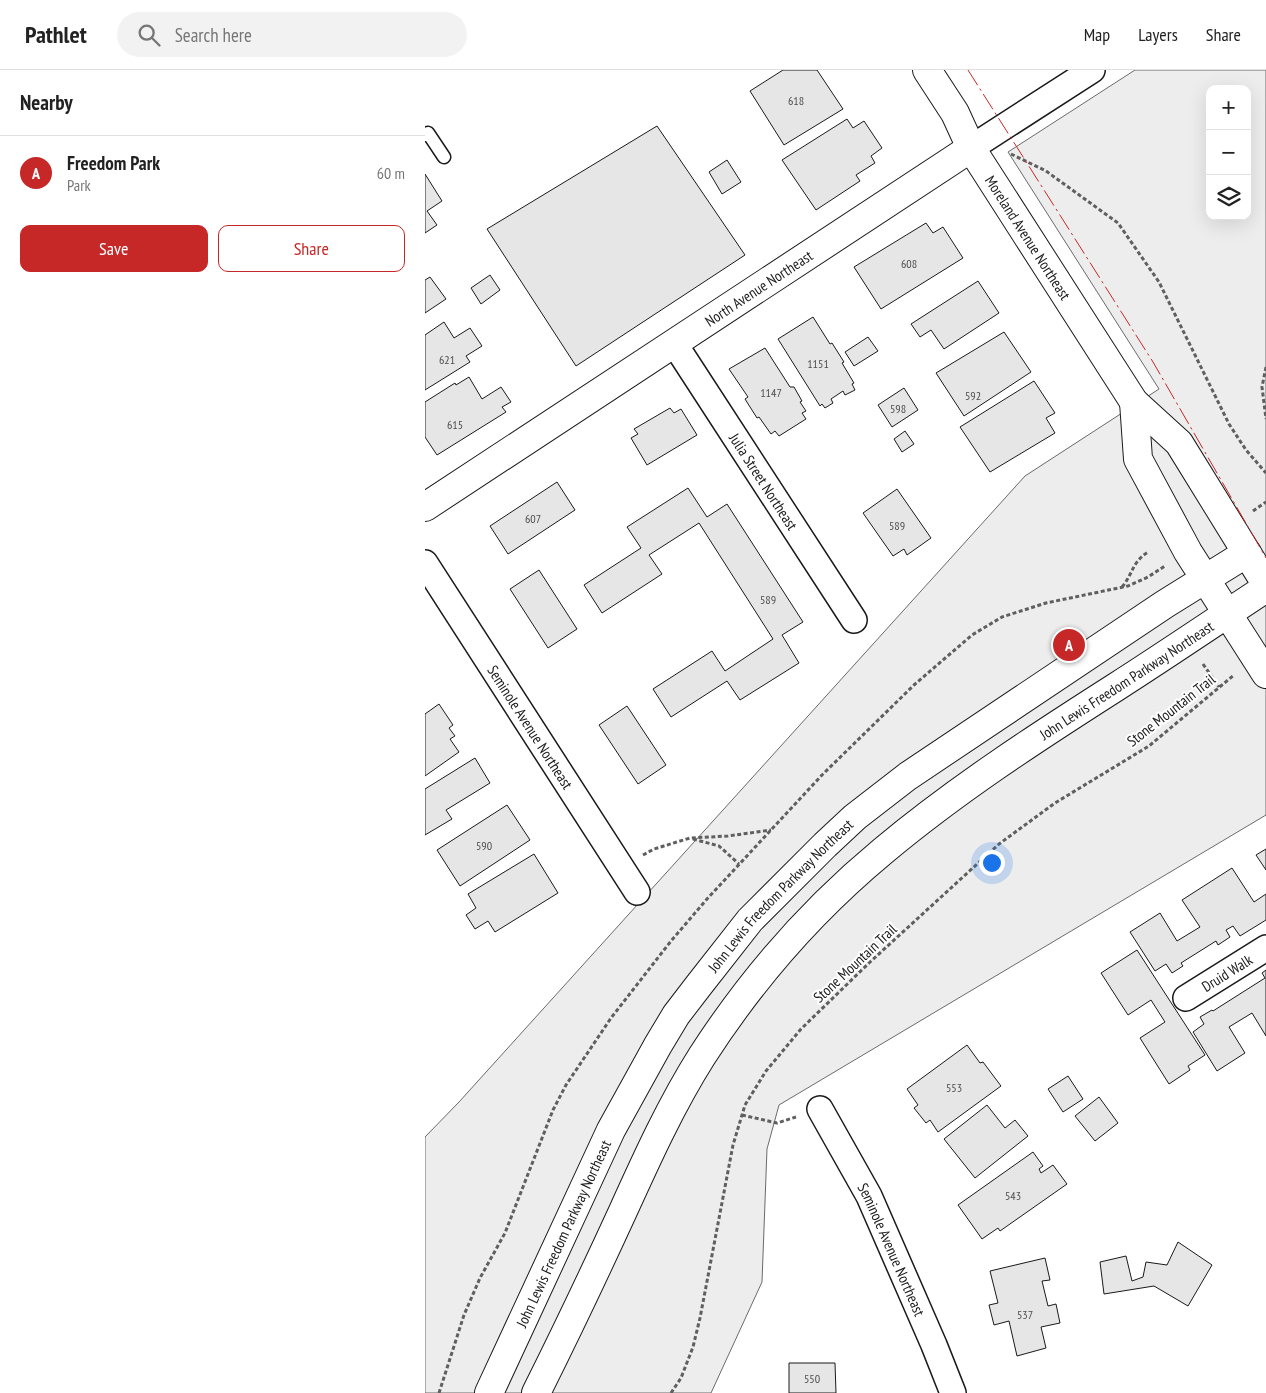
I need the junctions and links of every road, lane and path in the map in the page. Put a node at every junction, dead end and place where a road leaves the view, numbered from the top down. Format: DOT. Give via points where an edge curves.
graph roads {
  1 [pos="927,70"];
  2 [pos="1092,70"];
  3 [pos="425,134"];
  4 [pos="971,148"];
  5 [pos="1008,152"];
  6 [pos="444,157"];
  7 [pos="674,342"];
  8 [pos="1266,367"];
  9 [pos="1134,402"];
  10 [pos="1266,419"];
  11 [pos="1266,473"];
  12 [pos="425,507"];
  13 [pos="1148,552"];
  14 [pos="1247,553"];
  15 [pos="425,563"];
  16 [pos="1206,579"];
  17 [pos="1266,584"];
  18 [pos="1121,588"];
  19 [pos="1266,588"];
  20 [pos="1227,613"];
  21 [pos="854,620"];
  22 [pos="1203,664"];
  23 [pos="1235,674"];
  24 [pos="1266,674"];
  25 [pos="1219,687"];
  26 [pos="771,830"];
  27 [pos="690,838"];
  28 [pos="739,864"];
  29 [pos="623,868"];
  30 [pos="637,892"];
  31 [pos="1266,948"];
  32 [pos="1186,998"];
  33 [pos="820,1109"];
  34 [pos="742,1114"];
  35 [pos="489,1393"];
  36 [pos="536,1393"];
  37 [pos="671,1393"];
  38 [pos="953,1393"];
  1 -- 4 [label="main road, Moreland Avenue Northeast" via="955,113"];
  2 -- 4 [label="street, North Avenue Northeast"];
  3 -- 6 [label="lane"];
  4 -- 7 [label="main road, North Avenue Northeast"];
  4 -- 9 [label="main road, Moreland Avenue Northeast"];
  5 -- 11 [label="path" via="1046,171 1118,223 1159,282 1229,424"];
  7 -- 12 [label="main road, North Avenue Northeast"];
  7 -- 21 [label="street, Julia Street Northeast"];
  8 -- 10 [label="path" via="1262,387"];
  9 -- 14 [label="main road, Moreland Avenue Northeast" via="1179,443"];
  9 -- 16 [label="main road, Moreland Avenue Northeast" via="1137,459"];
  13 -- 18 [label="path" via="1135,563"];
  14 -- 16 [label="main road, John Lewis Freedom Parkway Northeast"];
  14 -- 17 [label="main road, Moreland Avenue Northeast"];
  15 -- 29 [label="street, Seminole Avenue Northeast"];
  16 -- 20 [label="main road, Moreland Avenue Northeast"];
  16 -- 35 [label="main road, John Lewis Freedom Parkway Northeast" via="890,790 825,845 750,920 676,1015 633,1089"];
  19 -- 20 [label="main road, John Lewis Freedom Parkway Northeast"];
  20 -- 24 [label="main road, Moreland Avenue Northeast"];
  20 -- 36 [label="main road, John Lewis Freedom Parkway Northeast" via="1039,736 922,819 881,852 805,924 746,994 680,1095"];
  22 -- 25 [label="path"];
  23 -- 25 [label="path, Stone Mountain Trail"];
  25 -- 34 [label="path, Stone Mountain Trail" via="1149,746 1055,803 999,844 801,1029 765,1071"];
  26 -- 27 [label="path"];
  27 -- 28 [label="path" via="719,846"];
  27 -- 29 [label="path" via="654,849"];
  29 -- 30 [label="street, Seminole Avenue Northeast"];
  31 -- 32 [label="street, Druid Walk"];
  33 -- 34 [label="path" via="777,1123"];
  33 -- 38 [label="street, Seminole Avenue Northeast" via="869,1196"];
  34 -- 37 [label="path, Stone Mountain Trail" via="728,1168 693,1347 681,1378"];
}
